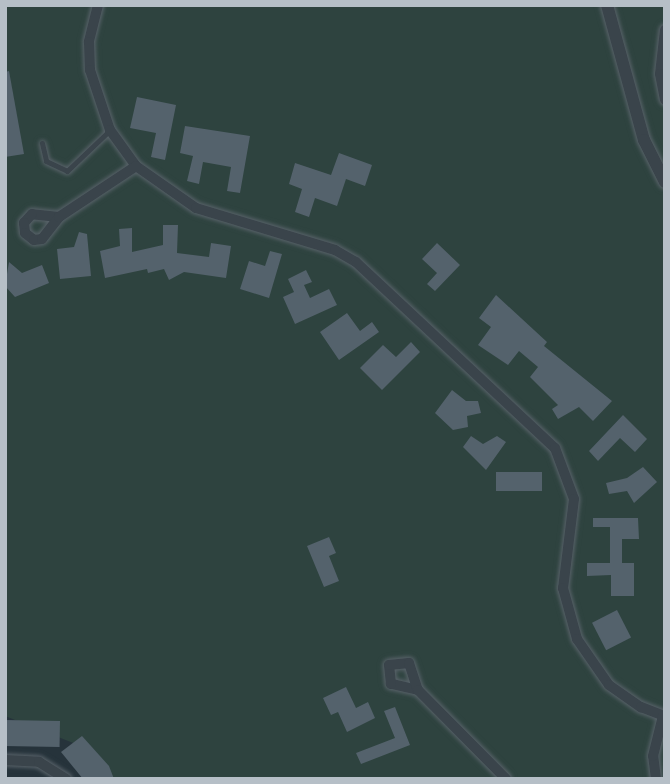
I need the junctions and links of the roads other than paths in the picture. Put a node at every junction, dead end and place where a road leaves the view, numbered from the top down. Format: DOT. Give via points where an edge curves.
graph roads {
  1 [pos="98,5"];
  2 [pos="607,5"];
  3 [pos="665,30"];
  4 [pos="665,100"];
  5 [pos="110,130"];
  6 [pos="42,143"];
  7 [pos="136,166"];
  8 [pos="665,182"];
  9 [pos="59,217"];
  10 [pos="418,690"];
  11 [pos="664,716"];
  12 [pos="5,760"];
  13 [pos="66,779"];
  14 [pos="506,779"];
  15 [pos="656,779"];
  1 -- 5 [label="street" via="89,42 90,70"];
  2 -- 8 [label="street" via="640,129"];
  3 -- 4 [label="street" via="660,74"];
  5 -- 6 [label="lane" via="67,171 46,161"];
  5 -- 7 [label="street"];
  7 -- 9 [label="street"];
  7 -- 11 [label="street" via="196,208 335,250 356,262 541,433 564,464 574,499 563,588 577,639 609,685"];
  10 -- 14 [label="street"];
  11 -- 15 [label="street" via="653,755"];
  12 -- 13 [label="street" via="39,762"];
}
